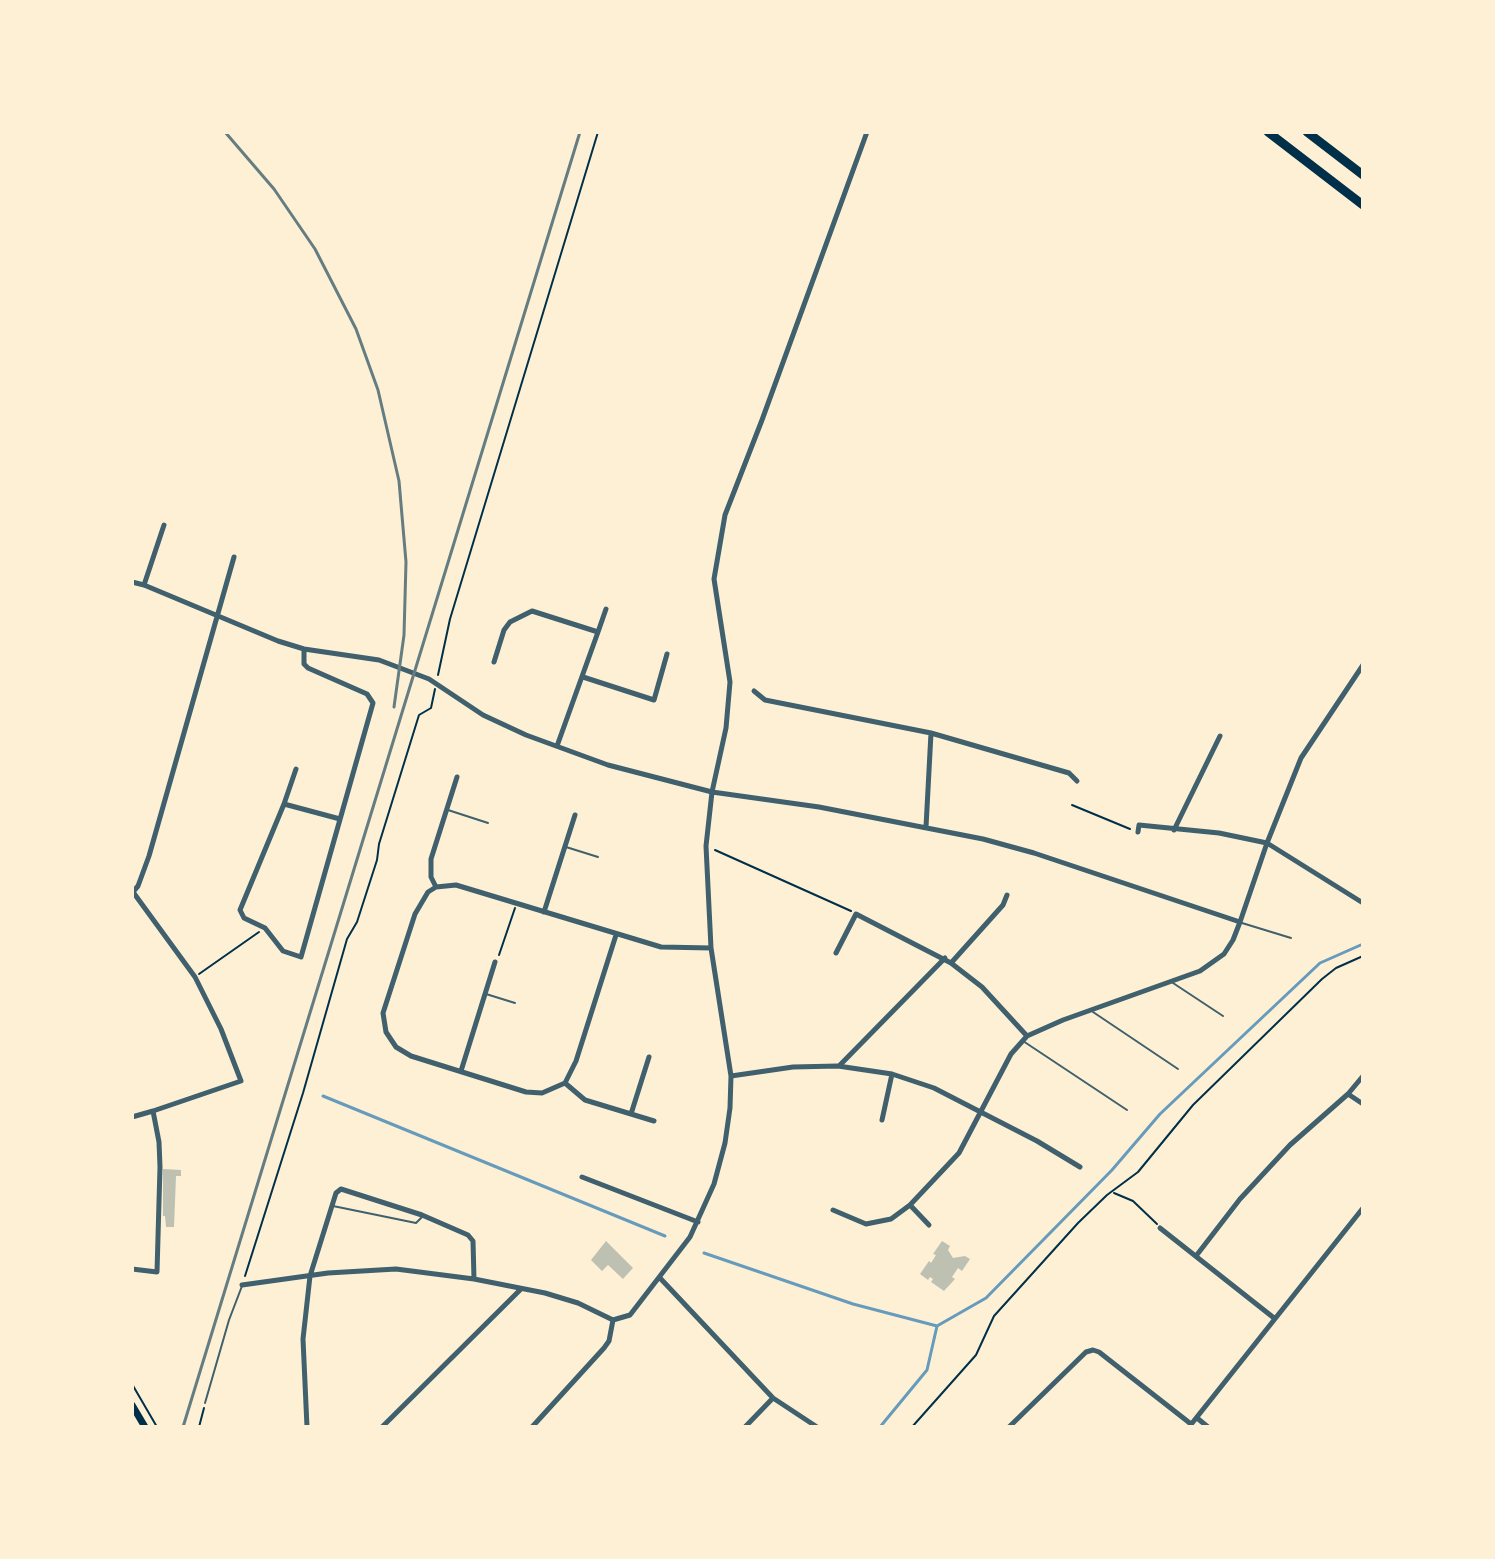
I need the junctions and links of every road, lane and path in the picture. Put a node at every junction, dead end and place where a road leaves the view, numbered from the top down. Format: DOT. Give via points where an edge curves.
graph roads {
  1 [pos="598,132"];
  2 [pos="867,132"];
  3 [pos="1268,132"];
  4 [pos="1307,132"];
  5 [pos="1363,175"];
  6 [pos="1363,205"];
  7 [pos="164,525"];
  8 [pos="234,557"];
  9 [pos="132,582"];
  10 [pos="144,585"];
  11 [pos="606,609"];
  12 [pos="217,616"];
  13 [pos="598,632"];
  14 [pos="304,649"];
  15 [pos="667,654"];
  16 [pos="494,662"];
  17 [pos="1363,665"];
  18 [pos="439,670"];
  19 [pos="583,677"];
  20 [pos="754,691"];
  21 [pos="434,693"];
  22 [pos="931,733"];
  23 [pos="1220,736"];
  24 [pos="557,746"];
  25 [pos="296,769"];
  26 [pos="457,777"];
  27 [pos="1077,781"];
  28 [pos="712,792"];
  29 [pos="284,804"];
  30 [pos="1072,805"];
  31 [pos="448,810"];
  32 [pos="575,815"];
  33 [pos="340,819"];
  34 [pos="488,823"];
  35 [pos="926,827"];
  36 [pos="1174,830"];
  37 [pos="1138,832"];
  38 [pos="1267,843"];
  39 [pos="565,846"];
  40 [pos="706,846"];
  41 [pos="598,857"];
  42 [pos="436,887"];
  43 [pos="132,893"];
  44 [pos="1007,895"];
  45 [pos="516,903"];
  46 [pos="1363,903"];
  47 [pos="544,912"];
  48 [pos="856,914"];
  49 [pos="1240,922"];
  50 [pos="265,928"];
  51 [pos="616,935"];
  52 [pos="1291,938"];
  53 [pos="711,948"];
  54 [pos="836,953"];
  55 [pos="1363,956"];
  56 [pos="945,958"];
  57 [pos="495,962"];
  58 [pos="951,963"];
  59 [pos="195,977"];
  60 [pos="1172,982"];
  61 [pos="485,993"];
  62 [pos="515,1003"];
  63 [pos="1092,1011"];
  64 [pos="1223,1016"];
  65 [pos="1024,1038"];
  66 [pos="649,1057"];
  67 [pos="838,1066"];
  68 [pos="1178,1069"];
  69 [pos="461,1071"];
  70 [pos="892,1074"];
  71 [pos="731,1076"];
  72 [pos="1363,1076"];
  73 [pos="565,1083"];
  74 [pos="1348,1094"];
  75 [pos="1363,1104"];
  76 [pos="1127,1110"];
  77 [pos="153,1111"];
  78 [pos="981,1112"];
  79 [pos="631,1114"];
  80 [pos="132,1117"];
  81 [pos="882,1120"];
  82 [pos="654,1121"];
  83 [pos="1080,1167"];
  84 [pos="582,1177"];
  85 [pos="1112,1192"];
  86 [pos="332,1205"];
  87 [pos="910,1205"];
  88 [pos="1363,1208"];
  89 [pos="833,1210"];
  90 [pos="422,1215"];
  91 [pos="698,1222"];
  92 [pos="929,1225"];
  93 [pos="1160,1228"];
  94 [pos="1196,1256"];
  95 [pos="132,1269"];
  96 [pos="310,1276"];
  97 [pos="660,1278"];
  98 [pos="474,1279"];
  99 [pos="242,1285"];
  100 [pos="522,1288"];
  101 [pos="1274,1318"];
  102 [pos="613,1320"];
  103 [pos="132,1384"];
  104 [pos="773,1398"];
  105 [pos="205,1403"];
  106 [pos="132,1405"];
  107 [pos="1196,1418"];
  108 [pos="1190,1426"];
  109 [pos="145,1427"];
  110 [pos="157,1427"];
  111 [pos="199,1427"];
  112 [pos="307,1427"];
  113 [pos="382,1427"];
  114 [pos="532,1427"];
  115 [pos="745,1427"];
  116 [pos="817,1427"];
  117 [pos="912,1427"];
  118 [pos="1009,1427"];
  119 [pos="1208,1427"];
  1 -- 18 [label="path" via="454,605"];
  2 -- 28 [label="street" via="725,515 714,579 730,706"];
  3 -- 6 [label="highway"];
  4 -- 5 [label="highway"];
  7 -- 10 [label="street"];
  8 -- 12 [label="street"];
  9 -- 10 [label="street"];
  10 -- 12 [label="street"];
  11 -- 13 [label="street"];
  12 -- 14 [label="street"];
  12 -- 43 [label="street" via="149,856"];
  13 -- 16 [label="street" via="532,611 504,630"];
  13 -- 19 [label="street"];
  14 -- 24 [label="street" via="391,664 441,685 507,728"];
  14 -- 33 [label="street" via="308,668 367,694 373,703"];
  15 -- 19 [label="street" via="654,700"];
  17 -- 38 [label="street" via="1301,758"];
  19 -- 24 [label="street"];
  20 -- 22 [label="street" via="765,700"];
  21 -- 99 [label="path" via="431,708 419,715"];
  22 -- 27 [label="street" via="1069,773"];
  22 -- 35 [label="street"];
  23 -- 36 [label="street"];
  24 -- 28 [label="street"];
  25 -- 29 [label="street"];
  26 -- 31 [label="street"];
  28 -- 35 [label="street"];
  28 -- 40 [label="street"];
  29 -- 33 [label="street"];
  29 -- 50 [label="street" via="240,910 244,918"];
  30 -- 37 [label="path"];
  31 -- 34 [label="lane"];
  31 -- 42 [label="street" via="431,859"];
  32 -- 39 [label="street"];
  33 -- 50 [label="street" via="301,957 283,951"];
  35 -- 49 [label="street" via="1023,850"];
  36 -- 37 [label="street" via="1139,825"];
  36 -- 38 [label="street"];
  38 -- 46 [label="street"];
  38 -- 49 [label="street"];
  39 -- 41 [label="lane"];
  39 -- 47 [label="street"];
  40 -- 48 [label="path"];
  40 -- 53 [label="street"];
  42 -- 45 [label="street" via="463,886"];
  42 -- 69 [label="street" via="418,906 383,1022 390,1040 403,1052"];
  43 -- 59 [label="street"];
  44 -- 58 [label="street"];
  45 -- 47 [label="street"];
  45 -- 57 [label="path"];
  47 -- 51 [label="street"];
  48 -- 54 [label="street"];
  48 -- 56 [label="street"];
  49 -- 52 [label="lane"];
  49 -- 60 [label="street" via="1214,963"];
  50 -- 59 [label="path"];
  51 -- 53 [label="street" via="661,947"];
  51 -- 73 [label="street"];
  53 -- 71 [label="street"];
  55 -- 85 [label="path" via="1322,979 1193,1105 1138,1172"];
  56 -- 58 [label="street"];
  56 -- 67 [label="street"];
  57 -- 61 [label="street"];
  58 -- 65 [label="street" via="982,987"];
  59 -- 77 [label="street" via="241,1081"];
  60 -- 63 [label="street"];
  60 -- 64 [label="lane"];
  61 -- 62 [label="lane"];
  61 -- 69 [label="street"];
  63 -- 65 [label="street"];
  63 -- 68 [label="lane"];
  65 -- 76 [label="lane"];
  65 -- 78 [label="street"];
  66 -- 79 [label="street"];
  67 -- 70 [label="street"];
  67 -- 71 [label="street"];
  69 -- 73 [label="street" via="534,1093"];
  70 -- 78 [label="street"];
  70 -- 81 [label="street"];
  71 -- 91 [label="street" via="725,1143"];
  72 -- 74 [label="street"];
  73 -- 79 [label="street" via="585,1100"];
  74 -- 75 [label="street"];
  74 -- 94 [label="street" via="1290,1145"];
  77 -- 80 [label="street"];
  77 -- 95 [label="street" via="160,1167 157,1272"];
  78 -- 83 [label="street"];
  78 -- 87 [label="street" via="959,1153"];
  79 -- 82 [label="street"];
  84 -- 91 [label="street"];
  85 -- 93 [label="path" via="1133,1201"];
  85 -- 117 [label="path" via="1000,1309 976,1355"];
  86 -- 90 [label="lane" via="416,1223"];
  86 -- 90 [label="street" via="341,1189"];
  86 -- 96 [label="street"];
  87 -- 89 [label="street" via="891,1219 866,1224"];
  87 -- 92 [label="street"];
  88 -- 101 [label="street"];
  90 -- 98 [label="street" via="471,1237"];
  91 -- 97 [label="street"];
  93 -- 94 [label="street"];
  94 -- 101 [label="street"];
  96 -- 98 [label="street" via="396,1269"];
  96 -- 99 [label="street"];
  96 -- 112 [label="street" via="303,1339"];
  97 -- 102 [label="street" via="630,1315"];
  97 -- 104 [label="street"];
  98 -- 100 [label="street"];
  99 -- 105 [label="lane"];
  100 -- 102 [label="street" via="578,1303"];
  100 -- 113 [label="street"];
  101 -- 107 [label="street"];
  102 -- 114 [label="street" via="604,1348"];
  103 -- 110 [label="path"];
  104 -- 115 [label="street"];
  104 -- 116 [label="street"];
  105 -- 111 [label="path"];
  106 -- 109 [label="main road"];
  107 -- 108 [label="street"];
  107 -- 119 [label="street"];
  108 -- 118 [label="street" via="1093,1350"];
}
